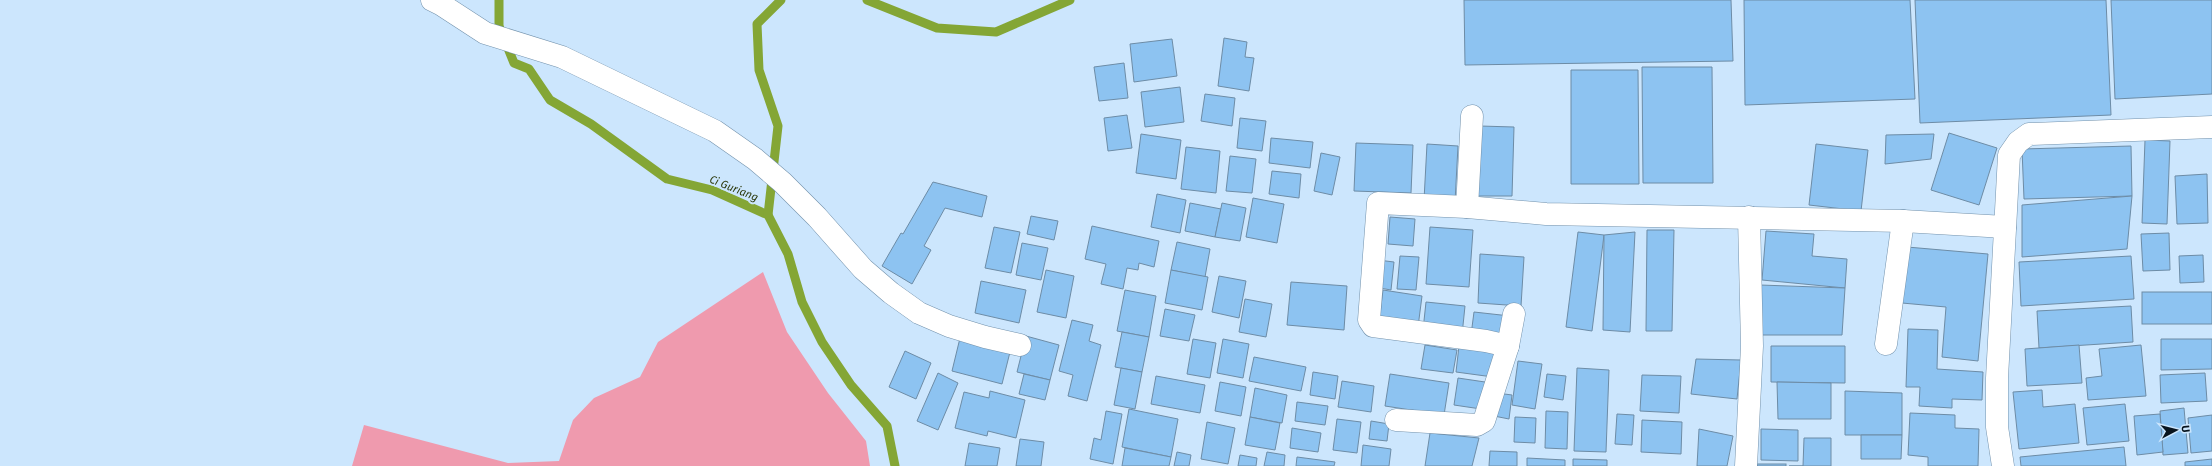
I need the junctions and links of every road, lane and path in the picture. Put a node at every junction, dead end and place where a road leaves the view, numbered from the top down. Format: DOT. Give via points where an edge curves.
graph roads {
  1 [pos="432,0"];
  2 [pos="1472,116"];
  3 [pos="2212,126"];
  4 [pos="1467,207"];
  5 [pos="1749,217"];
  6 [pos="1903,221"];
  7 [pos="2005,227"];
  8 [pos="1514,314"];
  9 [pos="1886,344"];
  10 [pos="1020,345"];
  11 [pos="1508,346"];
  12 [pos="1396,420"];
  13 [pos="1746,466"];
  14 [pos="2003,466"];
  1 -- 10 [label="street" via="485,34 562,57 715,131 782,182 817,217 863,270 891,293 920,313 968,333"];
  2 -- 4 [label="street"];
  3 -- 7 [label="street" via="2029,134 2018,142 2009,155"];
  4 -- 5 [label="street" via="1546,214 1713,219"];
  4 -- 11 [label="street" via="1378,203 1369,320 1373,326"];
  5 -- 6 [label="street"];
  5 -- 13 [label="street" via="1752,346"];
  6 -- 7 [label="street"];
  6 -- 9 [label="street"];
  7 -- 14 [label="street" via="1997,378 1998,427"];
  8 -- 11 [label="street"];
  11 -- 12 [label="street" via="1484,421 1477,425"];
}
